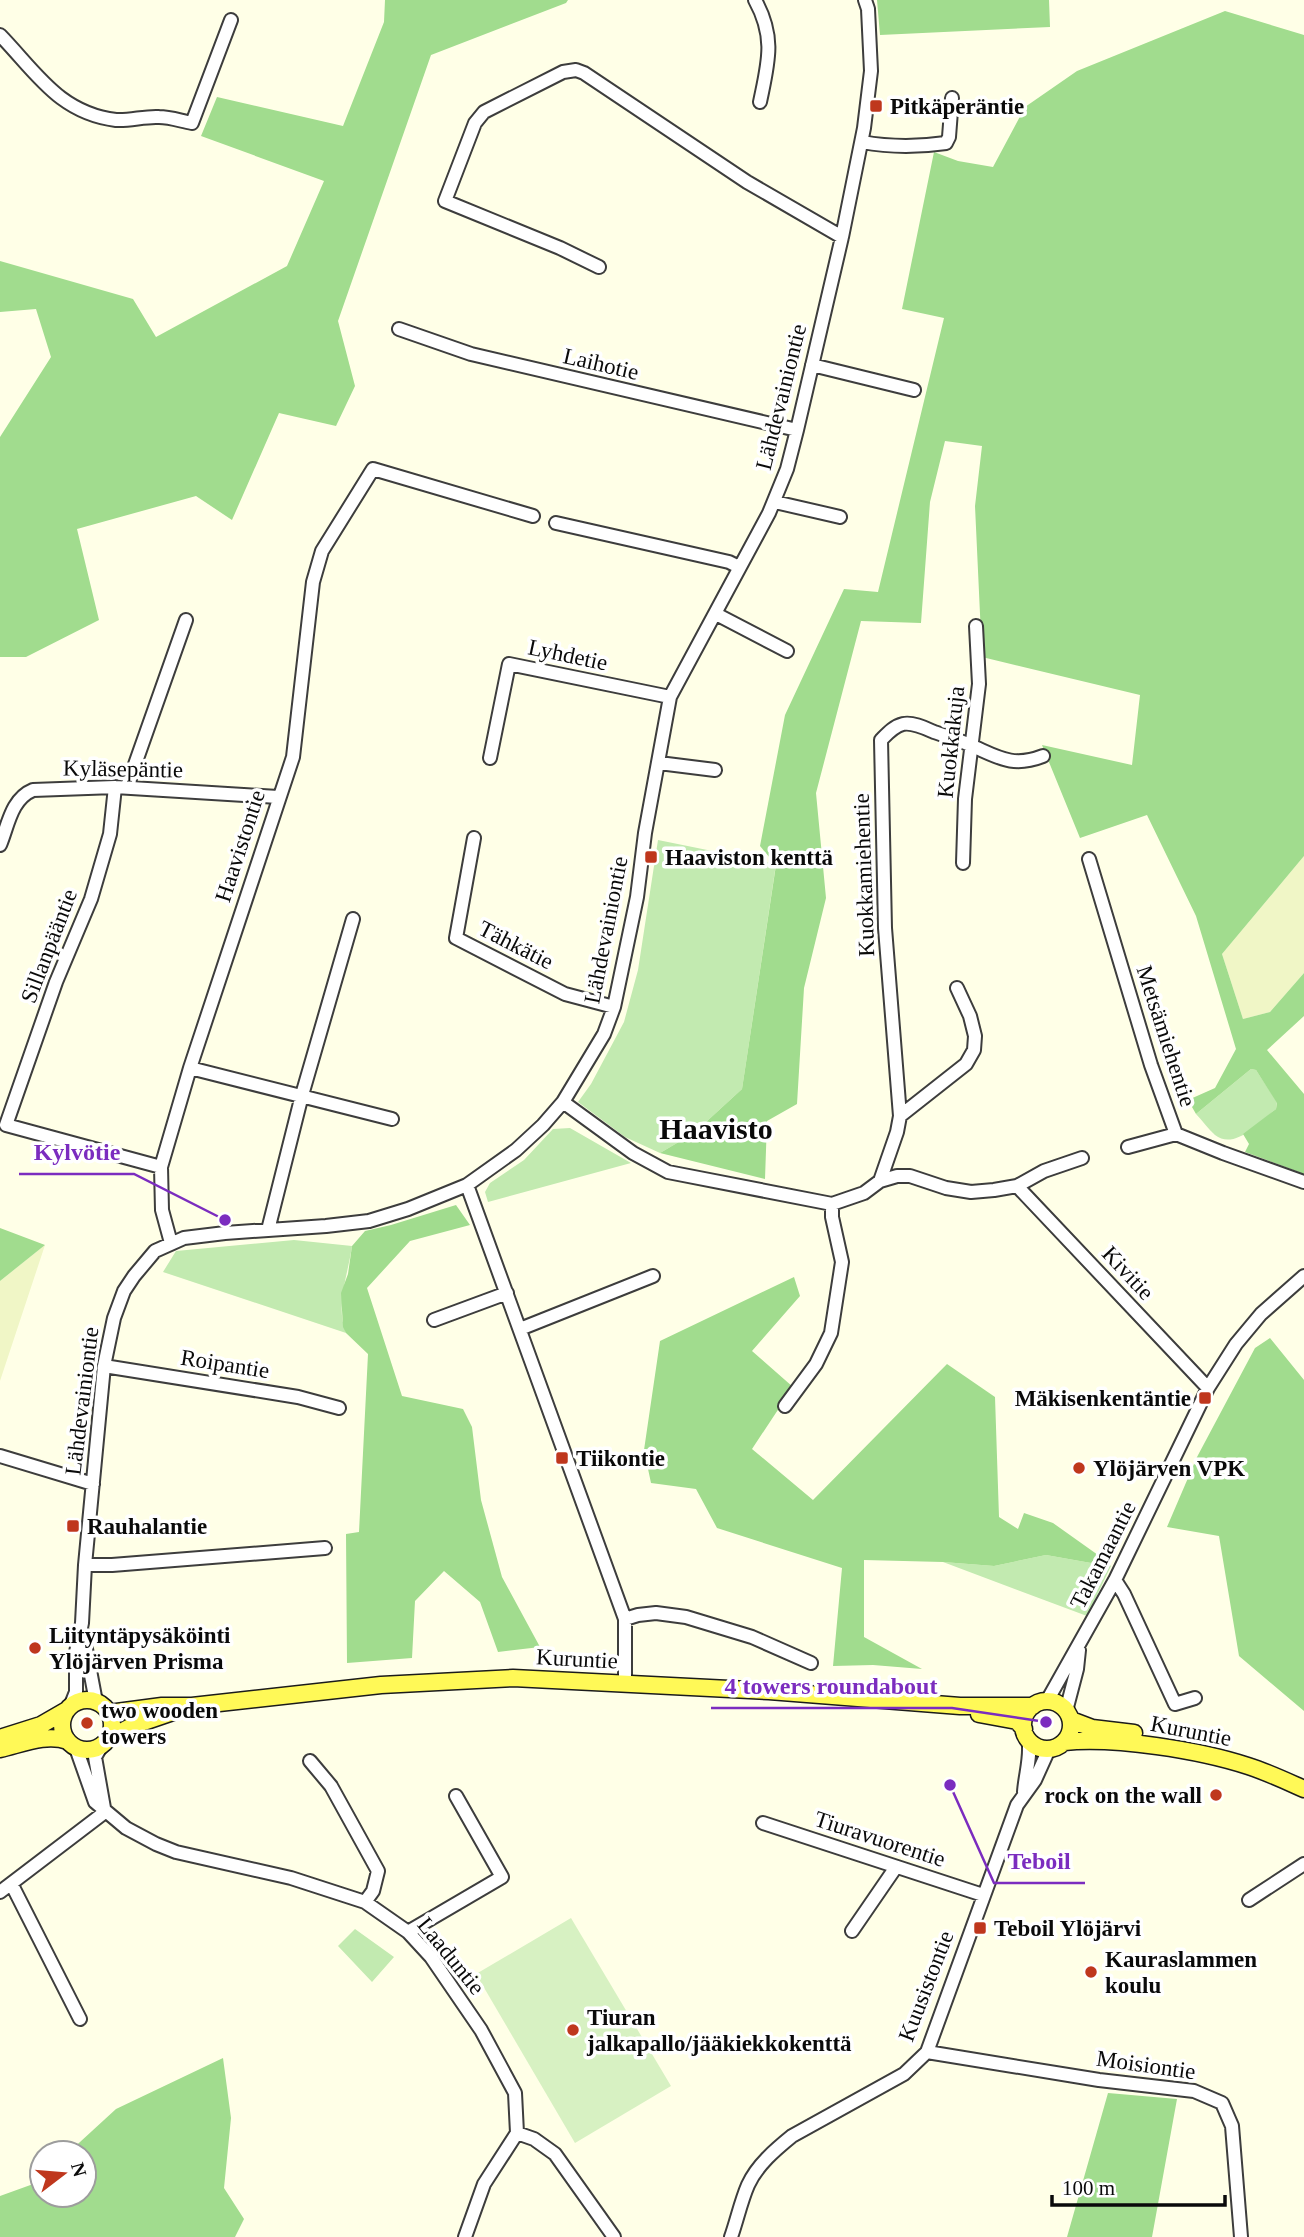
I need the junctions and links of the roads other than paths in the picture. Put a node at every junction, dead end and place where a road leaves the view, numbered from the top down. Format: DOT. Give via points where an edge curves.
graph roads {
  1 [pos="755,0"];
  2 [pos="865,0"];
  3 [pos="231,20"];
  4 [pos="0,35"];
  5 [pos="952,98"];
  6 [pos="760,102"];
  7 [pos="862,142"];
  8 [pos="842,237"];
  9 [pos="599,267"];
  10 [pos="398,329"];
  11 [pos="812,365"];
  12 [pos="914,390"];
  13 [pos="797,430"];
  14 [pos="775,502"];
  15 [pos="533,516"];
  16 [pos="840,517"];
  17 [pos="556,523"];
  18 [pos="739,567"];
  19 [pos="716,614"];
  20 [pos="186,620"];
  21 [pos="976,626"];
  22 [pos="787,651"];
  23 [pos="670,697"];
  24 [pos="970,745"];
  25 [pos="1043,756"];
  26 [pos="490,758"];
  27 [pos="659,763"];
  28 [pos="715,770"];
  29 [pos="121,787"];
  30 [pos="278,797"];
  31 [pos="474,838"];
  32 [pos="0,845"];
  33 [pos="1089,859"];
  34 [pos="964,863"];
  35 [pos="353,919"];
  36 [pos="957,988"];
  37 [pos="614,1007"];
  38 [pos="190,1068"];
  39 [pos="303,1095"];
  40 [pos="563,1102"];
  41 [pos="900,1116"];
  42 [pos="392,1119"];
  43 [pos="3,1125"];
  44 [pos="1176,1134"];
  45 [pos="1128,1147"];
  46 [pos="1082,1158"];
  47 [pos="161,1167"];
  48 [pos="880,1181"];
  49 [pos="1304,1182"];
  50 [pos="467,1185"];
  51 [pos="1017,1186"];
  52 [pos="832,1204"];
  53 [pos="268,1230"];
  54 [pos="171,1242"];
  55 [pos="653,1276"];
  56 [pos="1304,1276"];
  57 [pos="507,1293"];
  58 [pos="434,1320"];
  59 [pos="520,1329"];
  60 [pos="104,1366"];
  61 [pos="1208,1388"];
  62 [pos="785,1405"];
  63 [pos="339,1408"];
  64 [pos="0,1456"];
  65 [pos="93,1484"];
  66 [pos="325,1548"];
  67 [pos="85,1565"];
  68 [pos="1115,1580"];
  69 [pos="625,1619"];
  70 [pos="82,1623"];
  71 [pos="1079,1648"];
  72 [pos="811,1663"];
  73 [pos="625,1684"];
  74 [pos="1195,1698"];
  75 [pos="1040,1703"];
  76 [pos="192,1706"];
  77 [pos="960,1706"];
  78 [pos="102,1707"];
  79 [pos="68,1709"];
  80 [pos="1069,1715"];
  81 [pos="1026,1734"];
  82 [pos="0,1738"];
  83 [pos="105,1742"];
  84 [pos="1065,1742"];
  85 [pos="72,1744"];
  86 [pos="0,1749"];
  87 [pos="1049,1749"];
  88 [pos="310,1761"];
  89 [pos="1304,1780"];
  90 [pos="1304,1789"];
  91 [pos="1024,1792"];
  92 [pos="456,1796"];
  93 [pos="104,1812"];
  94 [pos="764,1823"];
  95 [pos="1304,1864"];
  96 [pos="896,1867"];
  97 [pos="6,1888"];
  98 [pos="983,1895"];
  99 [pos="1249,1900"];
  100 [pos="365,1902"];
  101 [pos="852,1931"];
  102 [pos="408,1932"];
  103 [pos="80,2019"];
  104 [pos="927,2052"];
  105 [pos="517,2133"];
  106 [pos="465,2237"];
  107 [pos="614,2237"];
  108 [pos="731,2237"];
  109 [pos="1241,2237"];
  1 -- 6 [label="street" via="768,30"];
  2 -- 7 [label="street, Lähdevainiontie" via="871,71"];
  3 -- 4 [label="street" via="191,123 159,117 118,120 75,108 53,93"];
  5 -- 7 [label="street" via="946,143"];
  7 -- 8 [label="street, Lähdevainiontie"];
  8 -- 9 [label="street" via="738,177 576,70 563,72 484,112 475,123 445,201"];
  8 -- 11 [label="street, Lähdevainiontie"];
  10 -- 13 [label="street, Laihotie" via="471,354"];
  11 -- 12 [label="street"];
  11 -- 13 [label="street, Lähdevainiontie"];
  13 -- 14 [label="street, Lähdevainiontie"];
  14 -- 16 [label="street"];
  14 -- 18 [label="street, Lähdevainiontie"];
  15 -- 30 [label="street, Haavistontie" via="373,469 322,551 313,582 293,757"];
  17 -- 18 [label="street"];
  18 -- 19 [label="street, Lähdevainiontie"];
  19 -- 22 [label="street"];
  19 -- 23 [label="street, Lähdevainiontie"];
  20 -- 29 [label="street, Sillanpääntie"];
  21 -- 24 [label="street, Kuokkakuja" via="979,684"];
  23 -- 26 [label="street, Lyhdetie" via="509,664"];
  23 -- 27 [label="street, Lähdevainiontie"];
  24 -- 25 [label="street, Kuokkamiehentie" via="997,759 1017,762"];
  24 -- 34 [label="street, Kuokkakuja"];
  24 -- 41 [label="street, Kuokkamiehentie" via="903,724 881,740 885,928"];
  27 -- 28 [label="street"];
  27 -- 37 [label="street, Lähdevainiontie"];
  29 -- 30 [label="street, Kyläsepäntie"];
  29 -- 32 [label="street, Kyläsepäntie" via="23,794"];
  29 -- 43 [label="street, Sillanpääntie" via="91,899"];
  30 -- 38 [label="street, Haavistontie"];
  31 -- 37 [label="street, Tähkätie" via="456,938 565,994"];
  33 -- 44 [label="street, Metsämiehentie"];
  35 -- 39 [label="street"];
  36 -- 41 [label="street" via="970,1016 974,1050 966,1063"];
  37 -- 40 [label="street, Lähdevainiontie" via="599,1044"];
  38 -- 39 [label="street"];
  38 -- 47 [label="street, Haavistontie"];
  39 -- 42 [label="street"];
  39 -- 53 [label="street"];
  40 -- 50 [label="street, Lähdevainiontie" via="516,1150"];
  40 -- 52 [label="street" via="668,1172"];
  41 -- 48 [label="street, Kuokkamiehentie"];
  43 -- 47 [label="street, Sillanpääntie"];
  44 -- 45 [label="street"];
  44 -- 49 [label="street, Metsämiehentie"];
  46 -- 51 [label="street"];
  47 -- 54 [label="street, Haavistontie" via="162,1210"];
  48 -- 51 [label="street" via="910,1176 971,1192"];
  48 -- 52 [label="street" via="864,1193"];
  50 -- 53 [label="street, Lähdevainiontie" via="369,1221"];
  50 -- 57 [label="street"];
  51 -- 61 [label="street, Kivitie"];
  52 -- 62 [label="street" via="842,1262 831,1333 816,1364"];
  53 -- 54 [label="street, Lähdevainiontie"];
  54 -- 60 [label="street, Lähdevainiontie" via="155,1251 124,1291"];
  55 -- 59 [label="street"];
  56 -- 61 [label="street, Takamaantie" via="1261,1314"];
  57 -- 58 [label="street"];
  57 -- 59 [label="street"];
  59 -- 69 [label="street"];
  60 -- 63 [label="street, Roipantie" via="298,1397"];
  60 -- 65 [label="street, Lähdevainiontie"];
  61 -- 68 [label="street, Takamaantie"];
  64 -- 65 [label="street"];
  65 -- 67 [label="street, Lähdevainiontie"];
  66 -- 67 [label="street"];
  67 -- 70 [label="street, Lähdevainiontie"];
  68 -- 71 [label="street, Takamaantie"];
  68 -- 74 [label="street" via="1175,1704"];
  69 -- 72 [label="street" via="656,1613 687,1617 752,1637"];
  69 -- 73 [label="street"];
  70 -- 78 [label="street, Lähdevainiontie"];
  70 -- 79 [label="street, Lähdevainiontie" via="76,1692"];
  71 -- 75 [label="street, Takamaantie"];
  71 -- 80 [label="street, Takamaantie"];
  73 -- 76 [label="main road, Kuruntie" via="513,1678 381,1685"];
  73 -- 77 [label="main road, Kuruntie"];
  75 -- 77 [label="main road, Kuruntie"];
  75 -- 80 [label="main road" via="1061,1705"];
  75 -- 81 [label="main road" via="1025,1716"];
  76 -- 78 [label="main road, Kuruntie"];
  76 -- 83 [label="main road, Kuruntie" via="132,1726"];
  77 -- 81 [label="main road, Kuruntie" via="1017,1721"];
  78 -- 79 [label="main road" via="82,1700"];
  78 -- 83 [label="main road" via="112,1726"];
  79 -- 82 [label="main road" via="41,1725"];
  79 -- 85 [label="main road" via="62,1726"];
  80 -- 84 [label="main road"];
  80 -- 89 [label="main road, Kuruntie" via="1092,1728 1198,1744"];
  81 -- 87 [label="main road" via="1037,1746"];
  81 -- 91 [label="street, Kuusistontie" via="1030,1748"];
  83 -- 85 [label="main road" via="89,1750"];
  83 -- 93 [label="street" via="95,1757"];
  84 -- 87 [label="main road"];
  84 -- 90 [label="main road, Kuruntie" via="1117,1742 1199,1754 1248,1766"];
  85 -- 86 [label="main road" via="44,1738"];
  85 -- 93 [label="street, Laaduntie"];
  87 -- 91 [label="street, Kuusistontie"];
  88 -- 100 [label="street" via="331,1786 378,1871"];
  91 -- 98 [label="street, Kuusistontie"];
  92 -- 102 [label="street" via="502,1877"];
  93 -- 97 [label="street"];
  93 -- 100 [label="street, Laaduntie" via="176,1852 291,1878"];
  94 -- 96 [label="street, Tiuravuorentie"];
  95 -- 99 [label="street"];
  96 -- 98 [label="street, Tiuravuorentie"];
  96 -- 101 [label="street"];
  97 -- 103 [label="street"];
  98 -- 104 [label="street, Kuusistontie"];
  100 -- 102 [label="street, Laaduntie"];
  102 -- 105 [label="street, Laaduntie" via="431,1957 481,2030 515,2093"];
  104 -- 108 [label="street, Kuusistontie" via="904,2074 780,2146 749,2183"];
  104 -- 109 [label="street, Moisiontie" via="1194,2091 1222,2103 1232,2126"];
  105 -- 106 [label="street" via="484,2184"];
  105 -- 107 [label="street" via="555,2154"];
}
